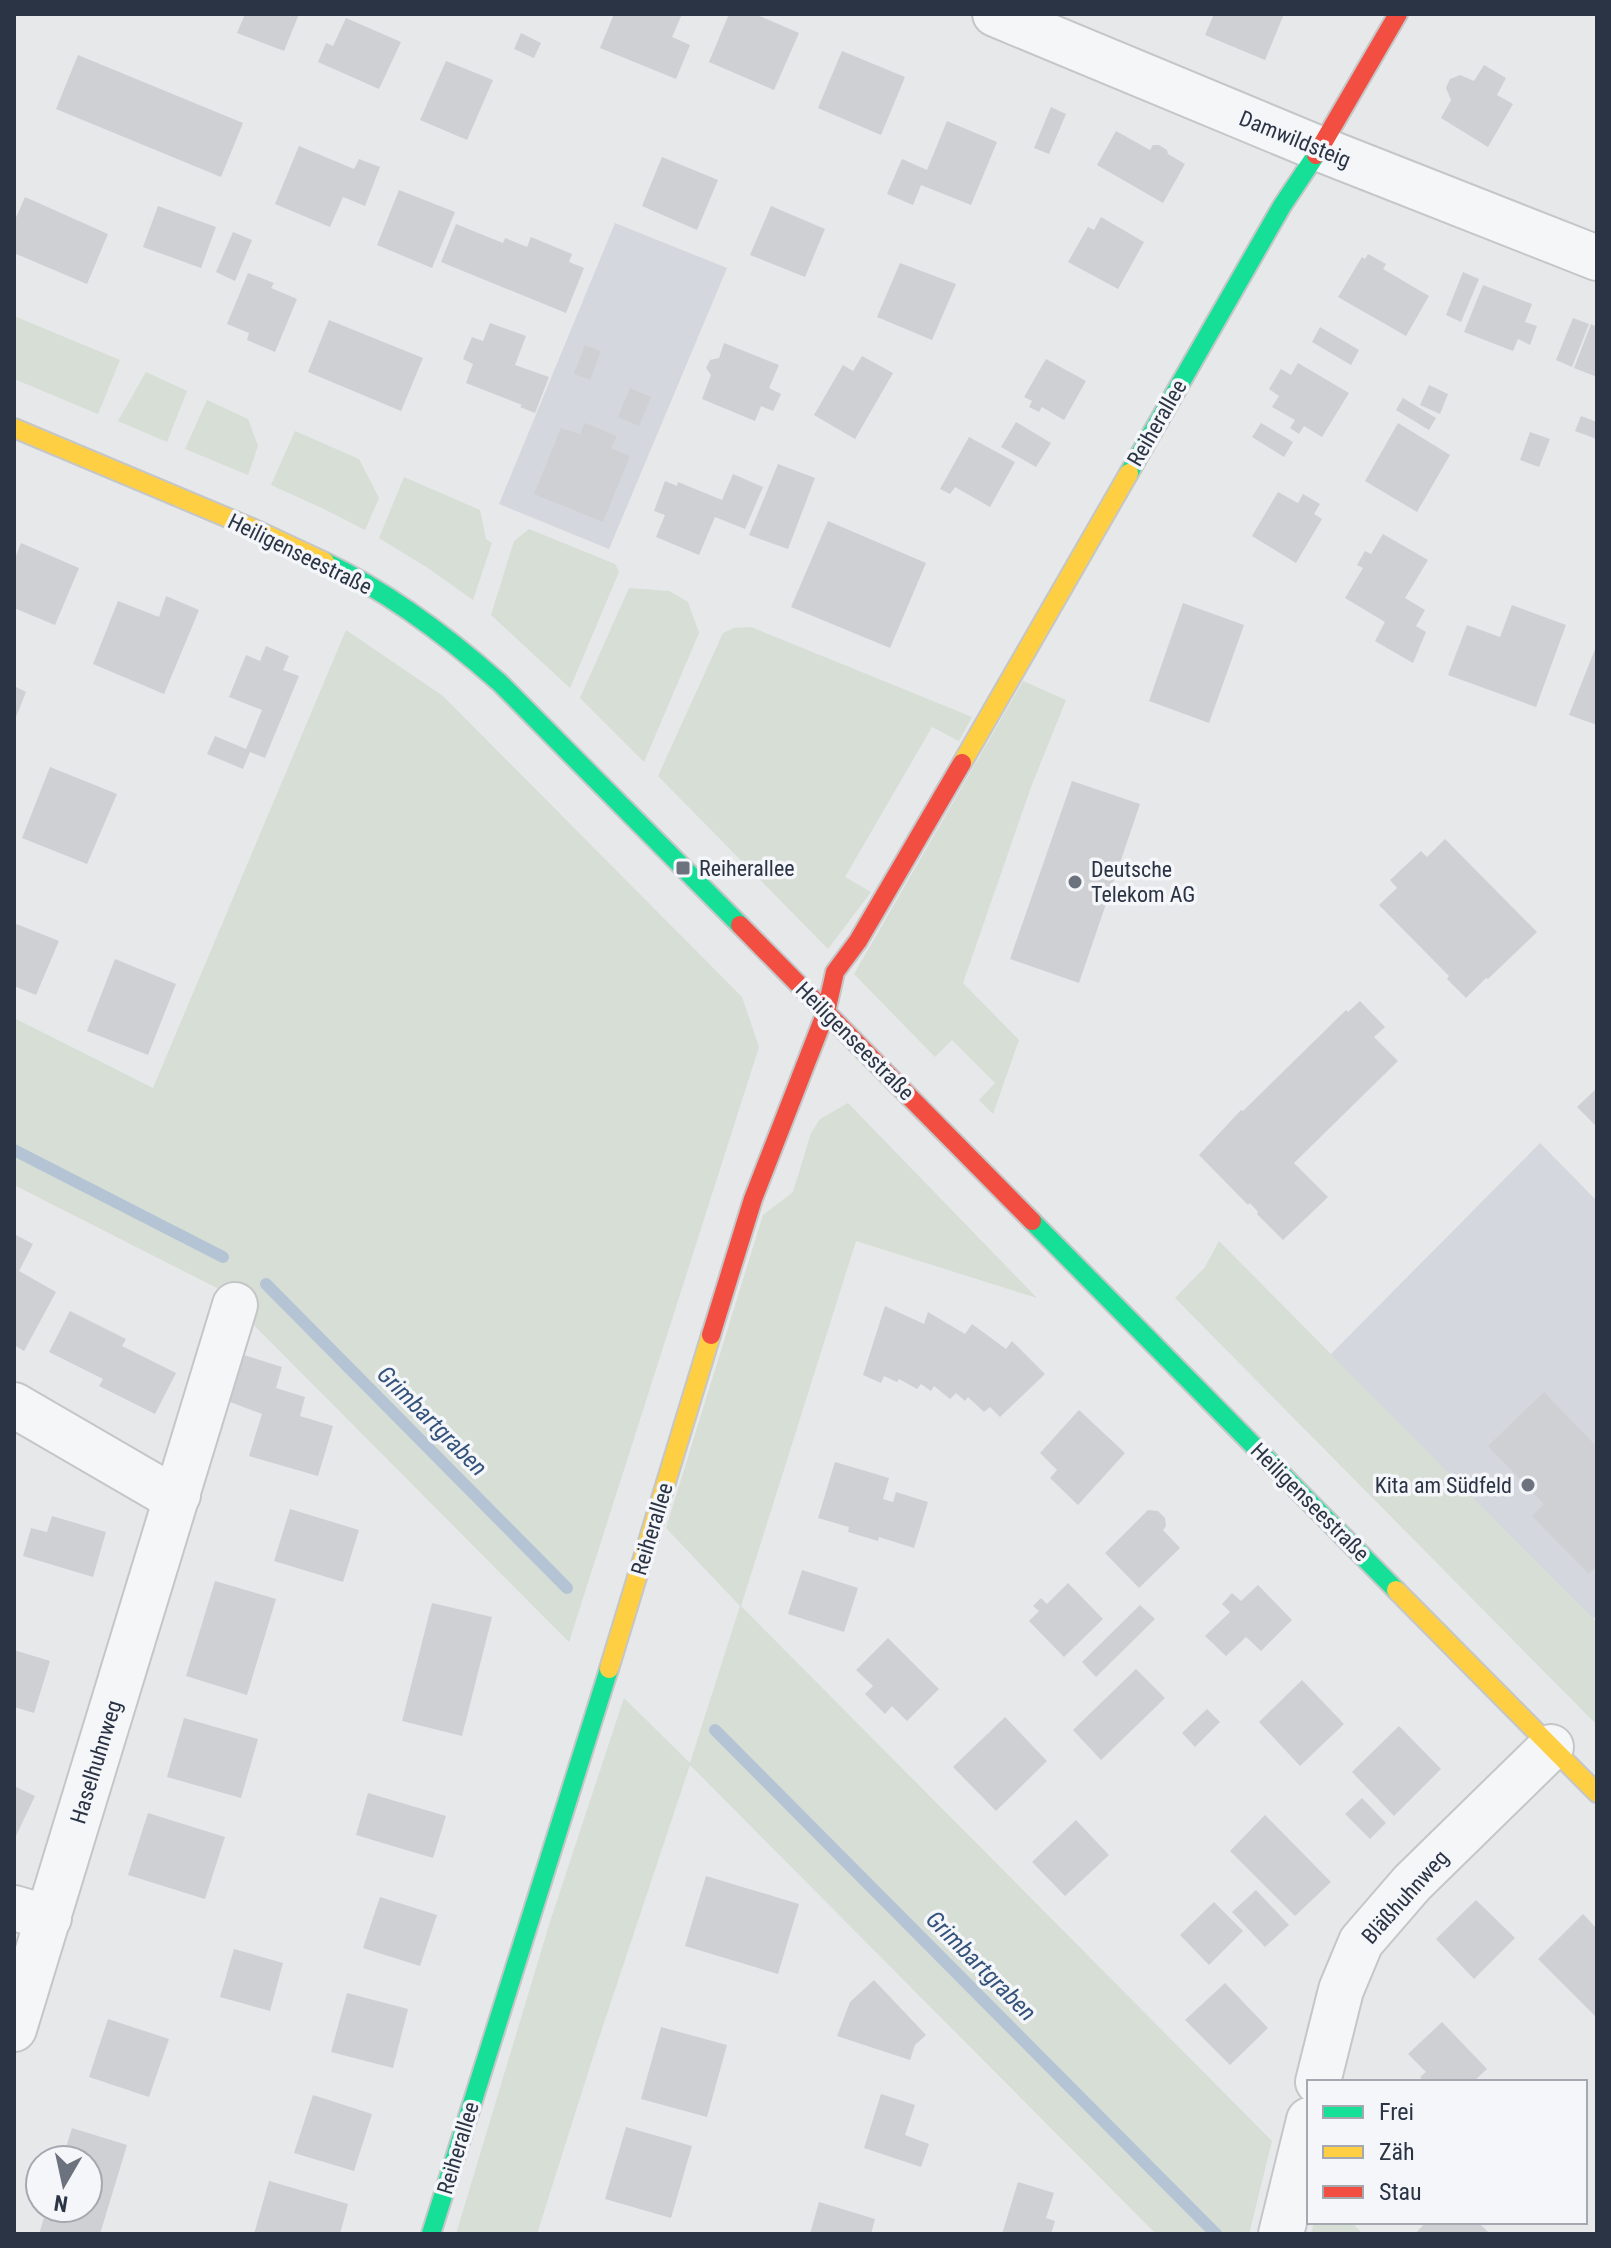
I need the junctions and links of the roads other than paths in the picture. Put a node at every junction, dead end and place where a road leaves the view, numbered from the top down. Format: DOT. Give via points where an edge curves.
graph roads {
  1 [pos="995,14"];
  2 [pos="1398,14"];
  3 [pos="1320,149"];
  4 [pos="1597,258"];
  5 [pos="14,428"];
  6 [pos="826,1012"];
  7 [pos="235,1305"];
  8 [pos="14,1405"];
  9 [pos="178,1495"];
  10 [pos="1551,1747"];
  11 [pos="1597,1793"];
  12 [pos="31,1913"];
  13 [pos="14,2029"];
  14 [pos="1318,2080"];
  15 [pos="1307,2128"];
  16 [pos="431,2234"];
  17 [pos="1281,2234"];
  1 -- 3 [label="street, Damwildsteig"];
  2 -- 3 [label="street, Reiherallee"];
  3 -- 4 [label="street, Damwildsteig"];
  3 -- 6 [label="street, Reiherallee" via="1282,206 858,941 839,965"];
  5 -- 6 [label="street, Heiligenseestraße" via="322,560 424,622 500,683"];
  6 -- 10 [label="street, Heiligenseestraße"];
  6 -- 16 [label="street, Reiherallee" via="753,1199"];
  7 -- 9 [label="street, Haselhuhnweg"];
  8 -- 9 [label="street" via="162,1491"];
  9 -- 12 [label="street, Haselhuhnweg"];
  10 -- 11 [label="street, Heiligenseestraße"];
  10 -- 14 [label="street, Bläßhuhnweg" via="1412,1883 1361,1942 1341,1990"];
  12 -- 13 [label="street, Haselhuhnweg"];
  15 -- 17 [label="street"];
}
